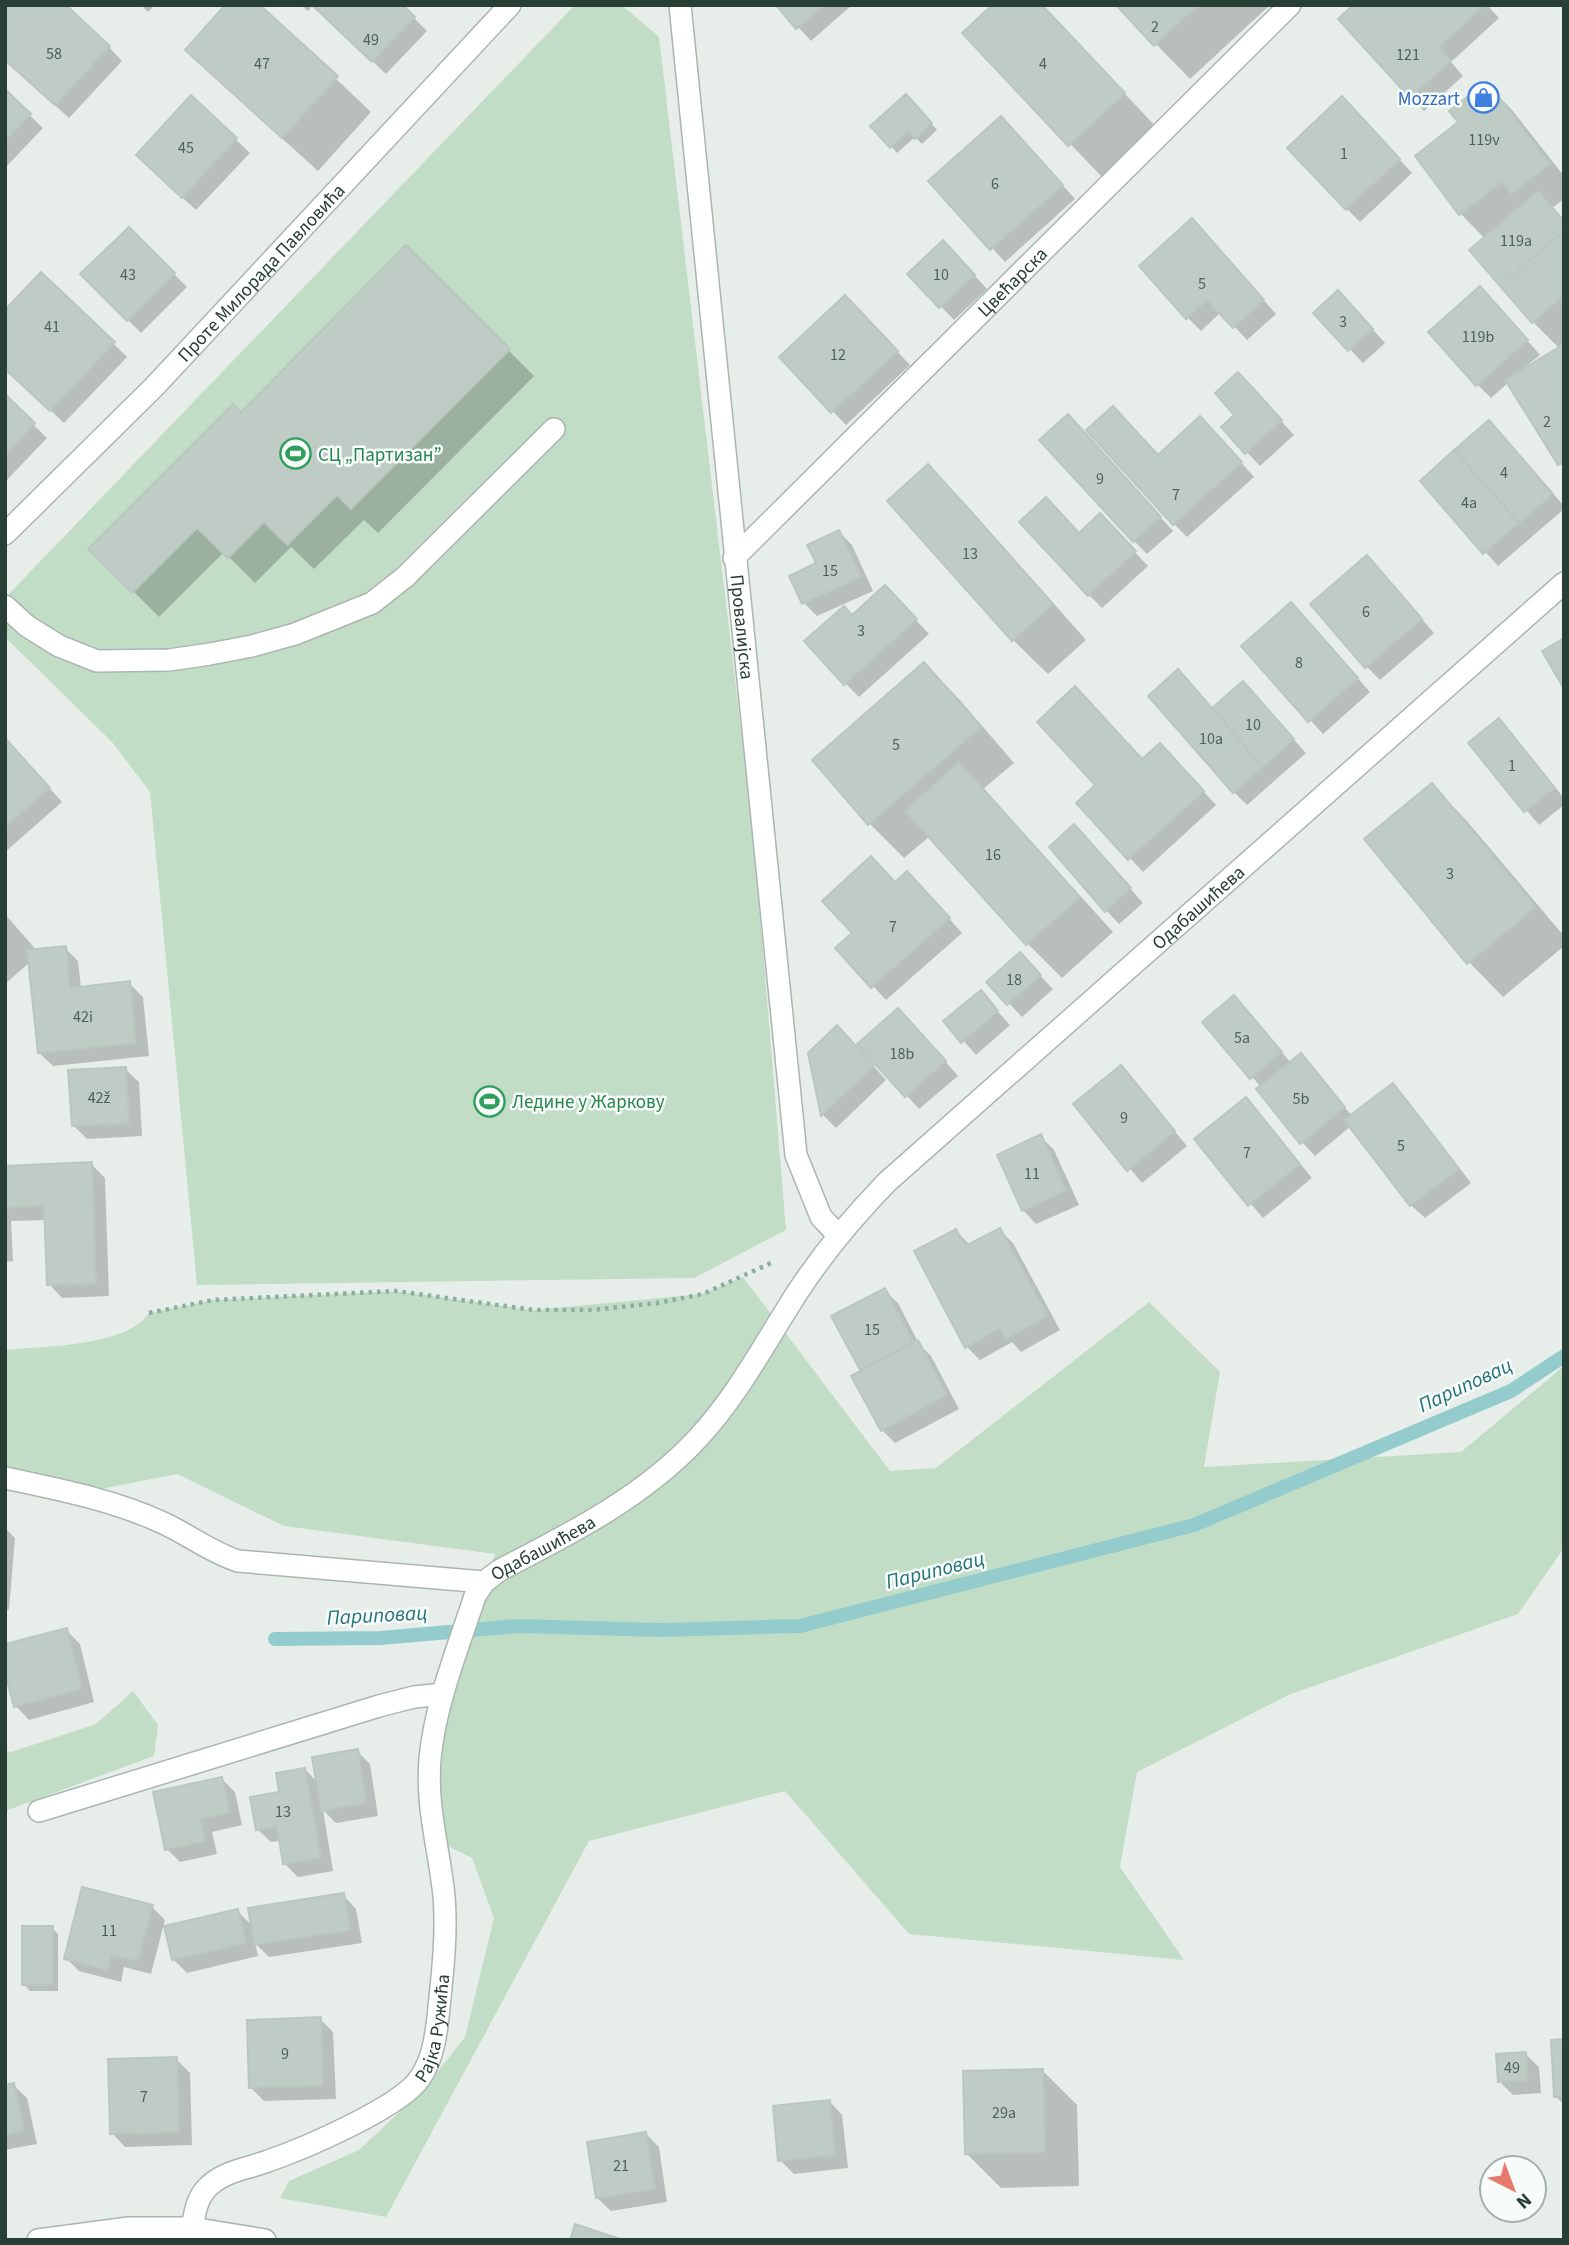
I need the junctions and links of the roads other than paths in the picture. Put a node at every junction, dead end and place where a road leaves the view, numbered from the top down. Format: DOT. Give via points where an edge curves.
graph roads {
  1 [pos="510,5"];
  2 [pos="680,5"];
  3 [pos="1290,5"];
  4 [pos="555,429"];
  5 [pos="5,534"];
  6 [pos="734,558"];
  7 [pos="1564,583"];
  8 [pos="5,607"];
  9 [pos="838,1235"];
  10 [pos="5,1478"];
  11 [pos="480,1589"];
  12 [pos="443,1694"];
  13 [pos="39,1811"];
  14 [pos="192,2228"];
  15 [pos="38,2240"];
  16 [pos="265,2240"];
  1 -- 5 [label="street, Проте Милорада Павловића" via="154,387"];
  2 -- 6 [label="street, Провалијска"];
  3 -- 6 [label="street, Цвећарска"];
  4 -- 8 [label="street" via="405,577 372,603 295,634 169,660 97,661 58,646"];
  6 -- 9 [label="street, Провалијска" via="796,1155 821,1217"];
  7 -- 9 [label="street, Одабашићева" via="887,1182"];
  9 -- 11 [label="street, Одабашићева" via="699,1438 613,1507 500,1570"];
  10 -- 11 [label="street, Одабашићева" via="134,1511 239,1561"];
  11 -- 12 [label="street, Рајка Ружића"];
  12 -- 13 [label="street" via="379,1706"];
  12 -- 14 [label="street, Рајка Ружића" via="430,1757 429,1802 446,1928 437,2027 426,2067 408,2090 360,2120 215,2180 199,2197"];
  14 -- 15 [label="street" via="129,2228"];
  14 -- 16 [label="street"];
}
